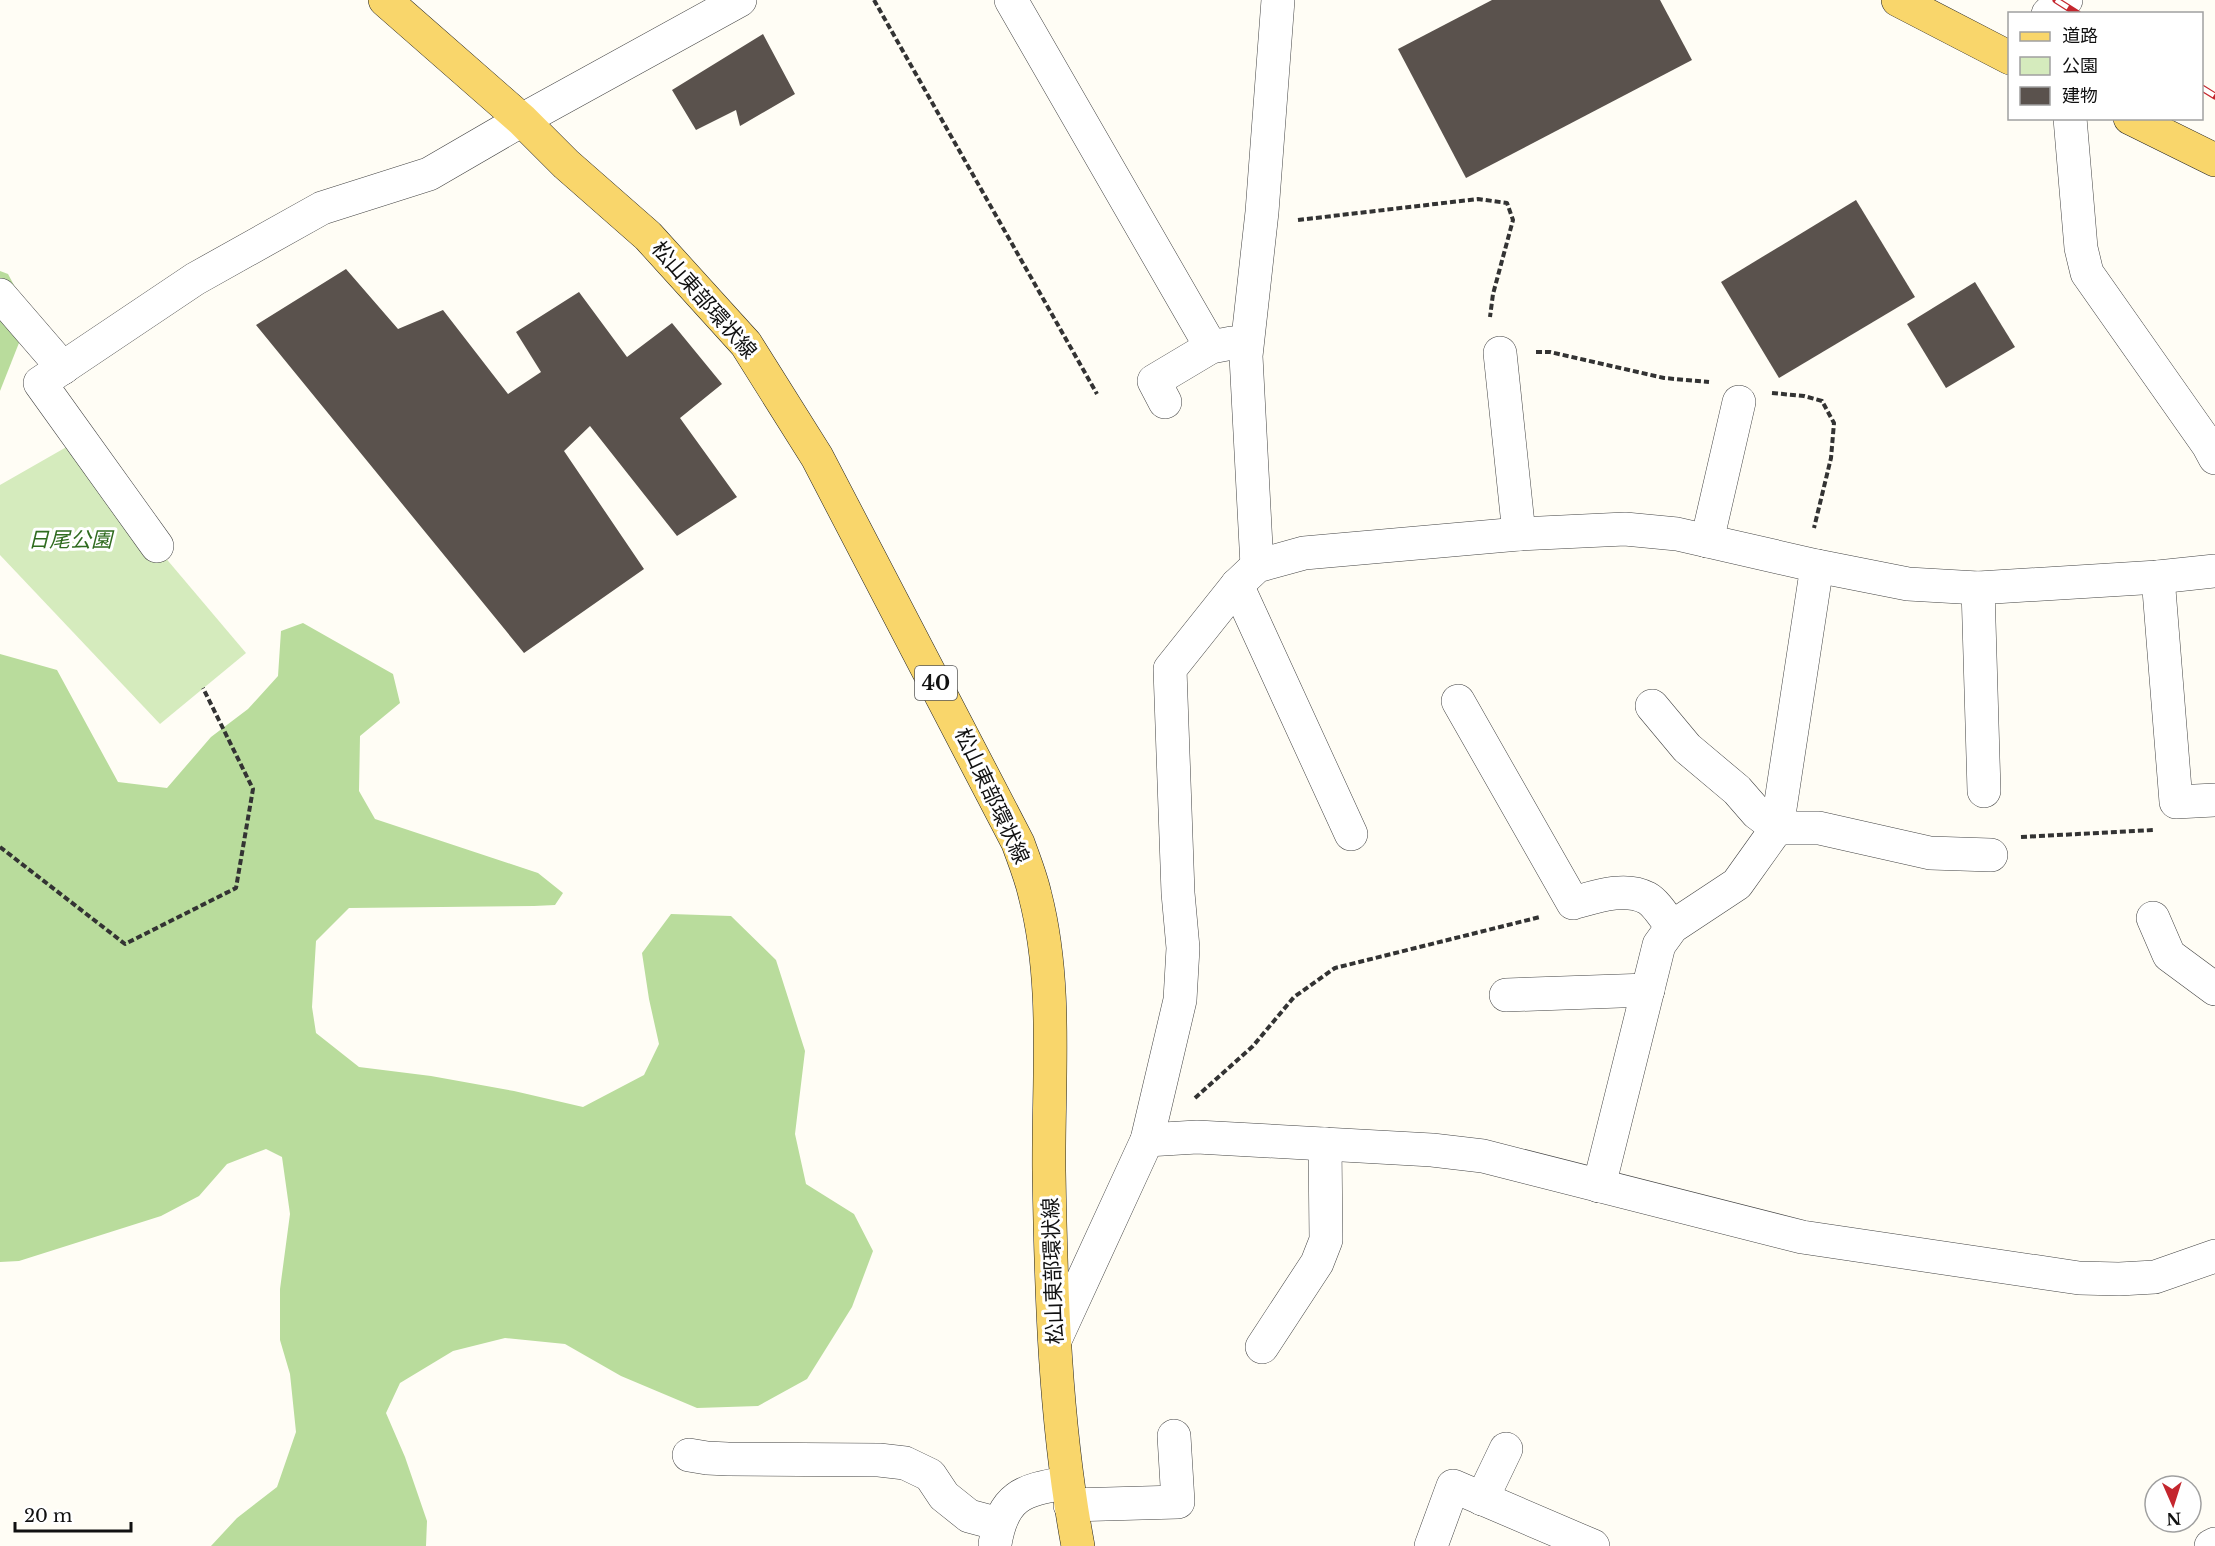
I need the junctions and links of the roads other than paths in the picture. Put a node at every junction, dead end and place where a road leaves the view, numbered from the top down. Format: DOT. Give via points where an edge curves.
graph roads {
  1 [pos="740,0"];
  2 [pos="1011,0"];
  3 [pos="1278,0"];
  4 [pos="1898,0"];
  5 [pos="2066,0"];
  6 [pos="402,6"];
  7 [pos="2049,12"];
  8 [pos="2008,57"];
  9 [pos="522,120"];
  10 [pos="2070,120"];
  11 [pos="2134,120"];
  12 [pos="2215,160"];
  13 [pos="0,295"];
  14 [pos="1248,340"];
  15 [pos="1211,347"];
  16 [pos="1500,353"];
  17 [pos="63,368"];
  18 [pos="1739,392"];
  19 [pos="1165,402"];
  20 [pos="2215,458"];
  21 [pos="1519,534"];
  22 [pos="1707,541"];
  23 [pos="157,546"];
  24 [pos="1811,565"];
  25 [pos="2215,571"];
  26 [pos="1247,576"];
  27 [pos="2158,577"];
  28 [pos="1978,588"];
  29 [pos="1458,701"];
  30 [pos="1652,706"];
  31 [pos="1984,791"];
  32 [pos="2215,800"];
  33 [pos="1777,828"];
  34 [pos="1351,834"];
  35 [pos="1991,855"];
  36 [pos="2153,918"];
  37 [pos="1672,927"];
  38 [pos="2215,989"];
  39 [pos="1648,990"];
  40 [pos="1506,994"];
  41 [pos="1147,1140"];
  42 [pos="1325,1144"];
  43 [pos="1599,1186"];
  44 [pos="2215,1256"];
  45 [pos="1056,1338"];
  46 [pos="1262,1347"];
  47 [pos="1174,1437"];
  48 [pos="1506,1449"];
  49 [pos="689,1455"];
  50 [pos="1068,1494"];
  51 [pos="1482,1499"];
  52 [pos="997,1535"];
  53 [pos="2215,1544"];
  54 [pos="1078,1546"];
  55 [pos="1431,1546"];
  56 [pos="1593,1546"];
  57 [pos="2211,1546"];
  1 -- 9 [label="street"];
  2 -- 15 [label="street"];
  3 -- 14 [label="street"];
  4 -- 8 [label="main road"];
  5 -- 7 [label="street"];
  6 -- 9 [label="main road, 松山東部環状線 / 40" via="479,84"];
  9 -- 17 [label="street" via="429,174 322,208 195,279"];
  9 -- 45 [label="main road, 松山東部環状線 / 40" via="648,236 746,344 817,457 1018,843 1035,895 1045,950"];
  10 -- 20 [label="street" via="2086,273"];
  11 -- 12 [label="main road"];
  13 -- 17 [label="street"];
  14 -- 15 [label="street"];
  14 -- 26 [label="street"];
  15 -- 19 [label="street" via="1154,381"];
  16 -- 21 [label="street"];
  17 -- 23 [label="street" via="40,383"];
  18 -- 22 [label="street"];
  21 -- 22 [label="street" via="1625,529"];
  21 -- 26 [label="street" via="1304,554"];
  22 -- 24 [label="street"];
  24 -- 28 [label="street" via="1908,584"];
  24 -- 33 [label="street"];
  25 -- 27 [label="street"];
  26 -- 34 [label="street"];
  26 -- 41 [label="street" via="1170,669 1182,959 1180,1000"];
  27 -- 28 [label="street"];
  27 -- 32 [label="street" via="2176,802"];
  28 -- 31 [label="street"];
  29 -- 37 [label="street" via="1573,903 1629,893 1648,898"];
  30 -- 33 [label="street" via="1687,748"];
  33 -- 35 [label="street" via="1819,828 1930,853"];
  33 -- 37 [label="street" via="1737,884"];
  36 -- 38 [label="street" via="2169,955"];
  37 -- 39 [label="street" via="1659,945"];
  39 -- 40 [label="street"];
  39 -- 43 [label="street"];
  41 -- 42 [label="street" via="1197,1137"];
  41 -- 45 [label="street"];
  42 -- 43 [label="street" via="1483,1156"];
  42 -- 46 [label="street" via="1326,1240 1317,1263"];
  43 -- 44 [label="street" via="1802,1237 2079,1278 2155,1277"];
  45 -- 50 [label="main road, 松山東部環状線 / 40"];
  47 -- 50 [label="street" via="1178,1502"];
  48 -- 51 [label="street"];
  49 -- 52 [label="street" via="905,1463 930,1475 944,1496"];
  50 -- 52 [label="street" via="1034,1488 1012,1501"];
  50 -- 54 [label="main road, 松山東部環状線 / 40"];
  51 -- 55 [label="street" via="1453,1486"];
  51 -- 56 [label="street"];
  53 -- 57 [label="street"];
}
